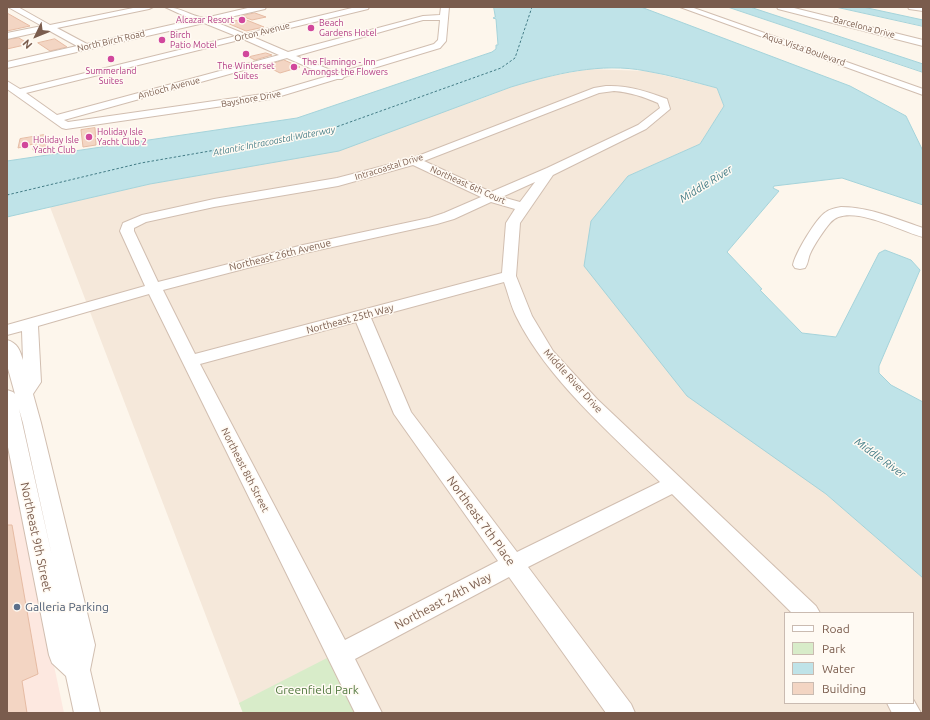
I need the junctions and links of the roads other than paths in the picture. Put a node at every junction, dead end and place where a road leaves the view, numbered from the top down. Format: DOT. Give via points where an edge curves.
graph roads {
  1 [pos="12,7"];
  2 [pos="136,7"];
  3 [pos="149,7"];
  4 [pos="169,7"];
  5 [pos="179,7"];
  6 [pos="258,7"];
  7 [pos="365,7"];
  8 [pos="685,7"];
  9 [pos="781,7"];
  10 [pos="912,7"];
  11 [pos="96,9"];
  12 [pos="424,9"];
  13 [pos="923,9"];
  14 [pos="445,12"];
  15 [pos="107,14"];
  16 [pos="120,20"];
  17 [pos="205,20"];
  18 [pos="47,27"];
  19 [pos="135,28"];
  20 [pos="146,33"];
  21 [pos="7,35"];
  22 [pos="244,37"];
  23 [pos="923,43"];
  24 [pos="85,47"];
  25 [pos="287,55"];
  26 [pos="9,62"];
  27 [pos="339,77"];
  28 [pos="7,84"];
  29 [pos="19,92"];
  30 [pos="923,92"];
  31 [pos="643,93"];
  32 [pos="56,118"];
  33 [pos="414,160"];
  34 [pos="549,172"];
  35 [pos="492,197"];
  36 [pos="522,207"];
  37 [pos="128,226"];
  38 [pos="923,233"];
  39 [pos="800,265"];
  40 [pos="509,276"];
  41 [pos="154,288"];
  42 [pos="362,316"];
  43 [pos="30,323"];
  44 [pos="7,330"];
  45 [pos="7,345"];
  46 [pos="190,361"];
  47 [pos="16,395"];
  48 [pos="675,484"];
  49 [pos="512,565"];
  50 [pos="807,612"];
  51 [pos="339,655"];
  52 [pos="901,704"];
  53 [pos="87,713"];
  54 [pos="369,713"];
  55 [pos="622,713"];
  56 [pos="908,713"];
  1 -- 18 [label="street"];
  2 -- 15 [label="street"];
  3 -- 15 [label="street"];
  4 -- 17 [label="street"];
  5 -- 17 [label="street"];
  6 -- 17 [label="street, North Birch Road"];
  7 -- 22 [label="street, Orton Avenue"];
  8 -- 30 [label="street, Aqua Vista Boulevard"];
  9 -- 23 [label="street, Barcelona Drive"];
  10 -- 13 [label="street"];
  11 -- 15 [label="street"];
  12 -- 14 [label="street"];
  14 -- 25 [label="street, Antioch Avenue"];
  14 -- 27 [label="street, Bayshore Drive" via="442,41 437,46"];
  15 -- 16 [label="street"];
  15 -- 18 [label="street"];
  17 -- 20 [label="street, North Birch Road"];
  17 -- 22 [label="street"];
  18 -- 21 [label="street"];
  18 -- 24 [label="street"];
  19 -- 20 [label="street"];
  20 -- 24 [label="street, North Birch Road"];
  22 -- 25 [label="street"];
  22 -- 29 [label="street, Orton Avenue"];
  24 -- 26 [label="street, North Birch Road" via="21,62"];
  25 -- 27 [label="street"];
  25 -- 32 [label="street, Antioch Avenue"];
  27 -- 32 [label="street, Bayshore Drive" via="259,99 66,126"];
  28 -- 29 [label="street"];
  29 -- 32 [label="street"];
  31 -- 33 [label="street, Intracoastal Drive" via="618,88 588,92"];
  31 -- 34 [label="street, Middle River Drive" via="663,101 665,109 642,127"];
  33 -- 35 [label="street, Northeast 6th Court"];
  33 -- 37 [label="street, Intracoastal Drive" via="338,182 214,203 142,219"];
  34 -- 35 [label="street, Northeast 26th Avenue"];
  34 -- 36 [label="street, Middle River Drive"];
  35 -- 36 [label="street, Northeast 6th Court"];
  35 -- 41 [label="street, Northeast 26th Avenue" via="432,221 303,249"];
  36 -- 40 [label="street, Middle River Drive" via="513,223"];
  37 -- 41 [label="street, Northeast 8th Street" via="129,238"];
  38 -- 39 [label="street" via="844,210 830,215 801,257"];
  40 -- 42 [label="street, Northeast 25th Way"];
  40 -- 48 [label="street, Middle River Drive" via="524,316 547,354 591,403"];
  41 -- 43 [label="street, Northeast 26th Avenue"];
  41 -- 46 [label="street, Northeast 8th Street"];
  42 -- 46 [label="street, Northeast 25th Way"];
  42 -- 49 [label="street, Northeast 7th Place" via="403,414"];
  43 -- 44 [label="street, Northeast 26th Avenue"];
  43 -- 47 [label="street" via="32,382"];
  45 -- 47 [label="street, Northeast 9th Street" via="11,349"];
  46 -- 51 [label="street, Northeast 8th Street"];
  47 -- 53 [label="street, Northeast 9th Street" via="61,655 77,670"];
  48 -- 49 [label="street, Northeast 24th Way"];
  48 -- 50 [label="street, Middle River Drive"];
  49 -- 51 [label="street, Northeast 24th Way"];
  49 -- 55 [label="street, Northeast 7th Place"];
  51 -- 54 [label="street, Northeast 8th Street"];
  52 -- 56 [label="street"];
}
